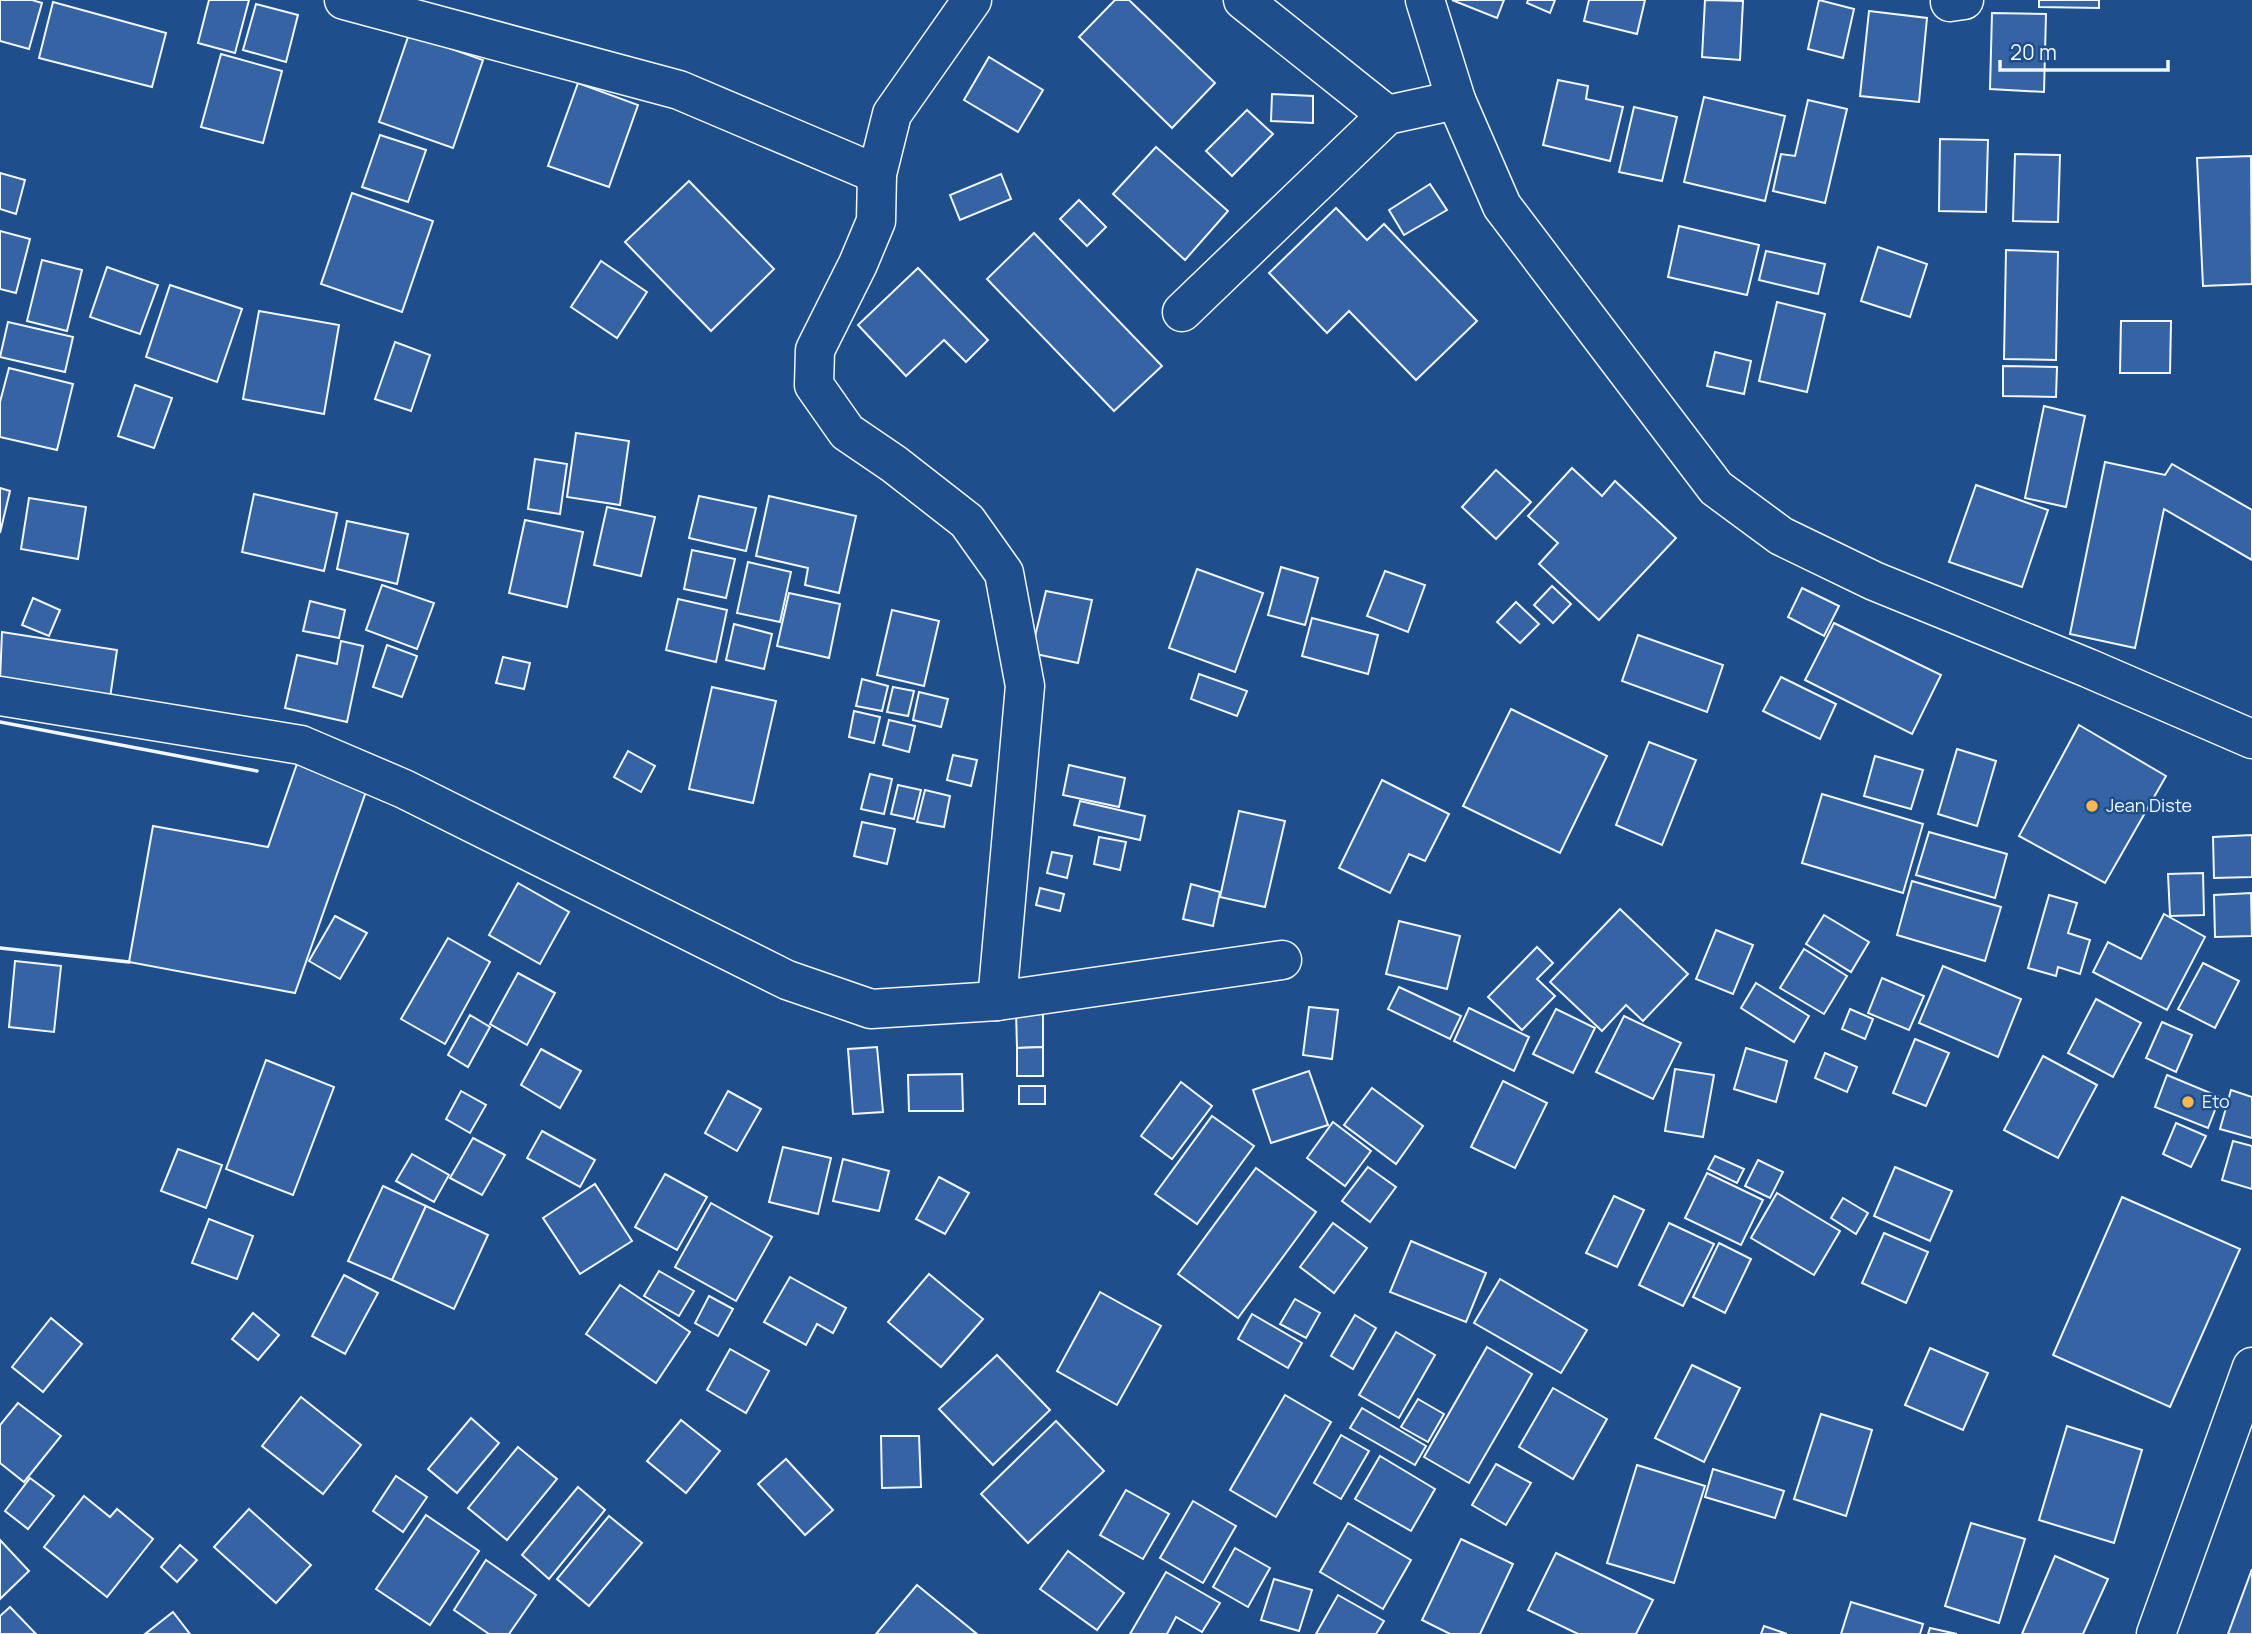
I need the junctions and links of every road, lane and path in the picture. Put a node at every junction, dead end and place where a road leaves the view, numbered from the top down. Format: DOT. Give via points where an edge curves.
graph roads {
  1 [pos="344,0"];
  2 [pos="972,0"];
  3 [pos="1243,0"];
  4 [pos="1425,0"];
  5 [pos="1456,100"];
  6 [pos="1387,115"];
  7 [pos="877,174"];
  8 [pos="1182,312"];
  9 [pos="0,696"];
  10 [pos="2252,739"];
  11 [pos="1282,960"];
  12 [pos="997,1001"];
  13 [pos="2252,1367"];
  14 [pos="2156,1634"];
  1 -- 7 [label="street" via="679,90"];
  2 -- 7 [label="street" via="892,114"];
  3 -- 6 [label="street"];
  4 -- 5 [label="street"];
  5 -- 6 [label="street"];
  5 -- 10 [label="street" via="1502,206 1716,488 1781,536 1874,581"];
  6 -- 8 [label="street"];
  7 -- 12 [label="street" via="876,220 815,350 814,385 847,432 967,521 1004,573 1025,686"];
  9 -- 12 [label="street" via="301,745 404,789 787,980 871,1009"];
  11 -- 12 [label="street"];
  13 -- 14 [label="street"];
}
